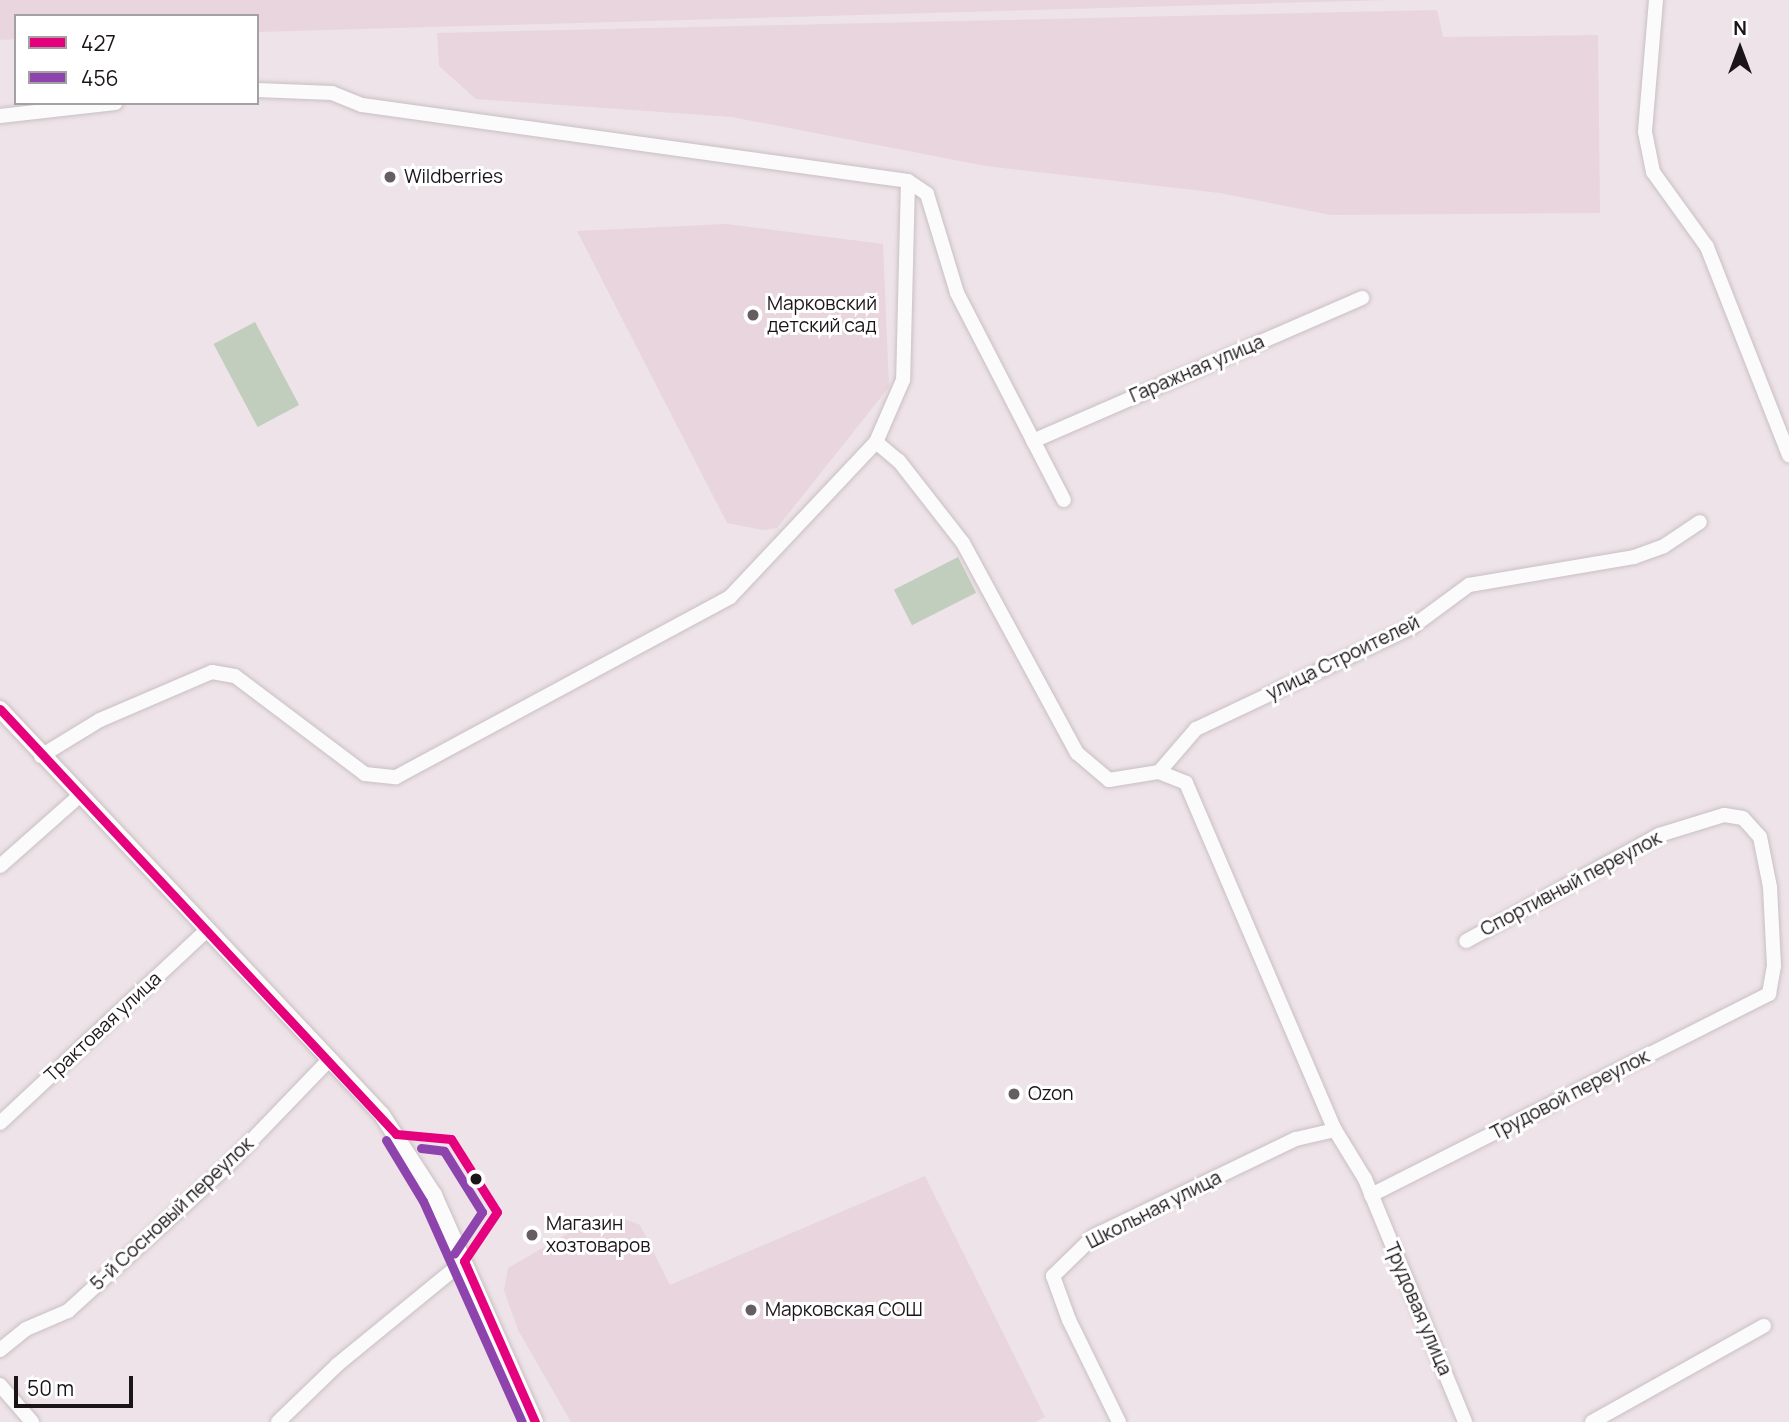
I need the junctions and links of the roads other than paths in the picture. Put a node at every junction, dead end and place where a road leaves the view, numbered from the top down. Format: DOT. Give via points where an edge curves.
graph roads {
  1 [pos="1656,0"];
  2 [pos="259,90"];
  3 [pos="97,105"];
  4 [pos="0,116"];
  5 [pos="908,181"];
  6 [pos="1362,298"];
  7 [pos="1033,440"];
  8 [pos="876,442"];
  9 [pos="1789,455"];
  10 [pos="1064,500"];
  11 [pos="1700,522"];
  12 [pos="0,709"];
  13 [pos="41,756"];
  14 [pos="1158,772"];
  15 [pos="78,797"];
  16 [pos="0,866"];
  17 [pos="206,931"];
  18 [pos="1466,941"];
  19 [pos="1769,994"];
  20 [pos="330,1059"];
  21 [pos="0,1123"];
  22 [pos="1335,1130"];
  23 [pos="1371,1195"];
  24 [pos="464,1261"];
  25 [pos="1764,1326"];
  26 [pos="0,1350"];
  27 [pos="0,1385"];
  28 [pos="32,1422"];
  29 [pos="278,1422"];
  30 [pos="535,1422"];
  31 [pos="1119,1422"];
  32 [pos="1465,1422"];
  33 [pos="1592,1422"];
  1 -- 9 [label="street" via="1645,132 1653,172 1707,247"];
  2 -- 5 [label="street" via="332,93 362,105"];
  3 -- 4 [label="street"];
  5 -- 7 [label="street" via="927,194 957,293"];
  5 -- 8 [label="street" via="903,380"];
  6 -- 7 [label="street, Гаражная улица"];
  7 -- 10 [label="street"];
  8 -- 13 [label="street" via="730,597 396,777 365,774 236,676 212,672 100,720"];
  8 -- 14 [label="street" via="899,461 963,542 1077,753 1109,780"];
  11 -- 14 [label="street, улица Строителей" via="1664,546 1634,557 1469,585 1412,628 1196,730"];
  12 -- 13 [label="street"];
  13 -- 15 [label="street"];
  14 -- 22 [label="street, Трудовая улица" via="1186,783 1193,796"];
  15 -- 16 [label="street"];
  15 -- 17 [label="street"];
  17 -- 20 [label="street"];
  17 -- 21 [label="street, Трактовая улица"];
  18 -- 19 [label="street, Спортивный переулок" via="1659,835 1724,816 1743,818 1760,837 1770,887 1774,966"];
  19 -- 23 [label="street, Трудовой переулок"];
  20 -- 24 [label="street" via="396,1134 434,1195"];
  20 -- 26 [label="street, 5-й Сосновый переулок" via="226,1167 68,1311 26,1329"];
  22 -- 23 [label="street, Трудовая улица"];
  22 -- 31 [label="street, Школьная улица" via="1296,1139 1094,1236 1053,1276 1069,1320"];
  23 -- 32 [label="street, Трудовая улица"];
  24 -- 29 [label="street" via="337,1365"];
  24 -- 30 [label="street"];
  25 -- 33 [label="street"];
  27 -- 28 [label="street"];
}
